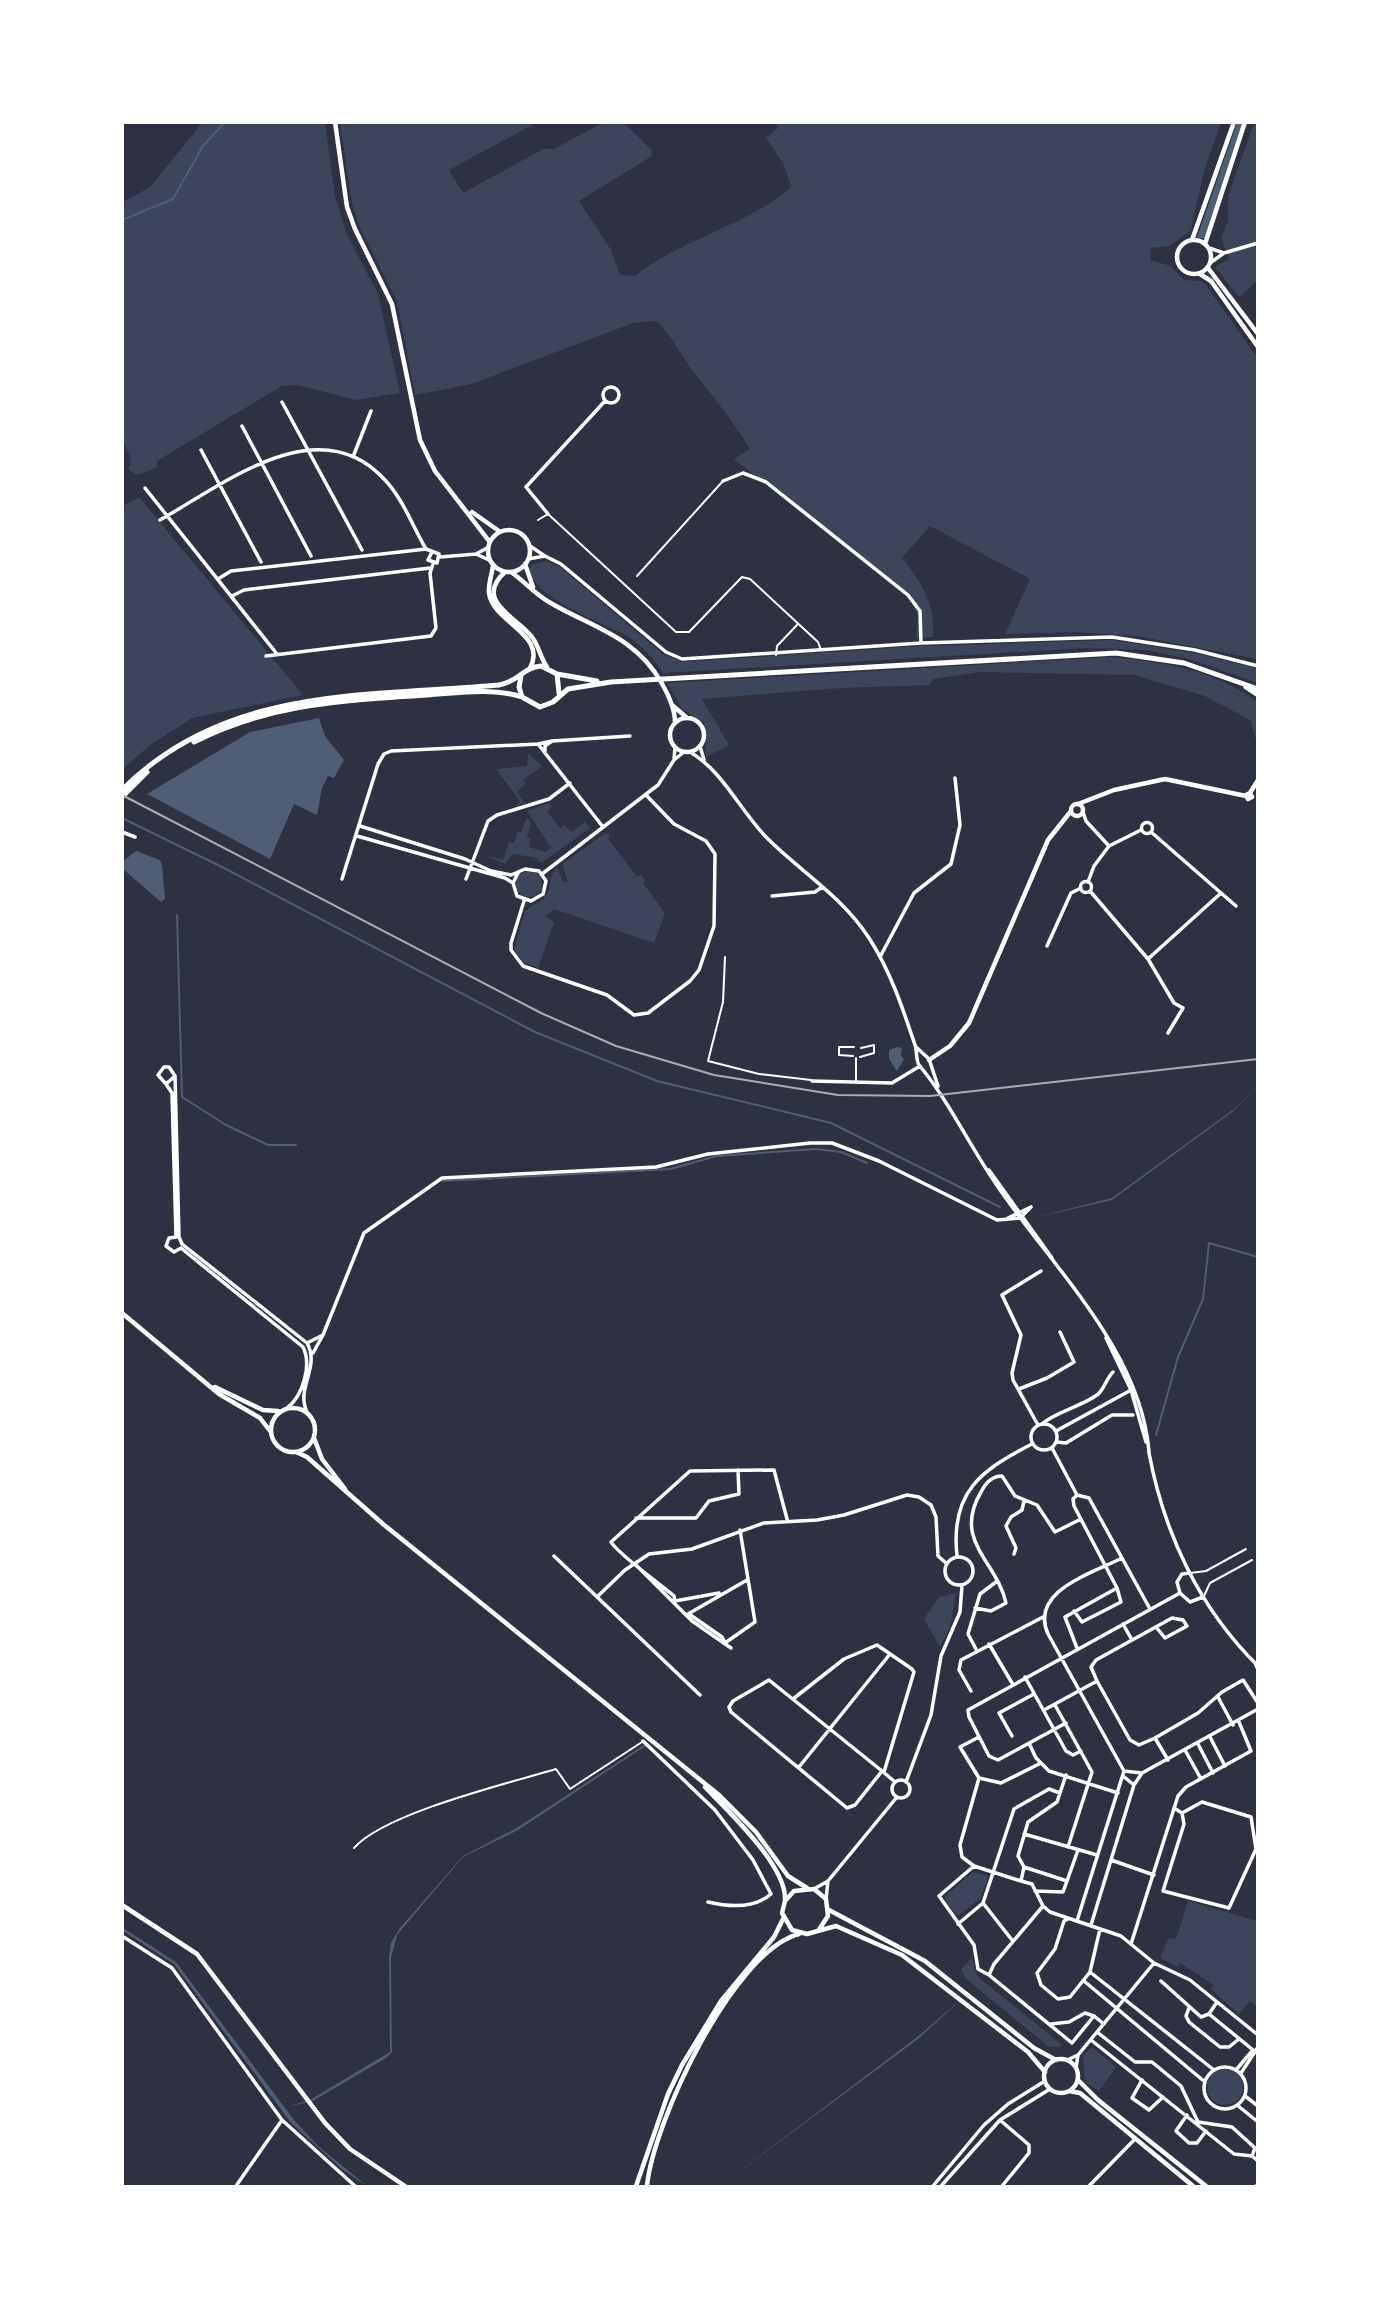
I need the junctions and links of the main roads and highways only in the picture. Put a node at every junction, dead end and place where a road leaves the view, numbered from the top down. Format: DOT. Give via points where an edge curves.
graph roads {
  1 [pos="335,122"];
  2 [pos="1234,122"];
  3 [pos="1245,122"];
  4 [pos="1192,240"];
  5 [pos="1207,246"];
  6 [pos="1209,265"];
  7 [pos="1200,274"];
  8 [pos="1258,334"];
  9 [pos="1258,347"];
  10 [pos="466,507"];
  11 [pos="499,531"];
  12 [pos="489,541"];
  13 [pos="525,564"];
  14 [pos="494,566"];
  15 [pos="508,572"];
  16 [pos="537,594"];
  17 [pos="547,667"];
  18 [pos="530,668"];
  19 [pos="557,674"];
  20 [pos="522,676"];
  21 [pos="611,682"];
  22 [pos="1240,683"];
  23 [pos="1258,689"];
  24 [pos="1258,695"];
  25 [pos="558,696"];
  26 [pos="522,697"];
  27 [pos="672,704"];
  28 [pos="686,717"];
  29 [pos="675,722"];
  30 [pos="1258,780"];
  31 [pos="133,783"];
  32 [pos="122,790"];
  33 [pos="122,797"];
  34 [pos="1091,798"];
  35 [pos="1078,804"];
  36 [pos="1071,811"];
  37 [pos="1083,811"];
  38 [pos="1076,816"];
  39 [pos="1058,827"];
  40 [pos="925,1055"];
  41 [pos="934,1055"];
  42 [pos="923,1063"];
  43 [pos="122,1313"];
  44 [pos="210,1385"];
  45 [pos="285,1409"];
  46 [pos="270,1431"];
  47 [pos="314,1437"];
  48 [pos="296,1452"];
  49 [pos="349,1494"];
  50 [pos="691,1772"];
  51 [pos="810,1889"];
  52 [pos="785,1901"];
  53 [pos="122,1905"];
  54 [pos="829,1910"];
  55 [pos="783,1918"];
  56 [pos="818,1931"];
  57 [pos="802,1934"];
  58 [pos="1056,2060"];
  59 [pos="1045,2072"];
  60 [pos="1078,2080"];
  61 [pos="1069,2091"];
  62 [pos="405,2186"];
  63 [pos="636,2186"];
  64 [pos="647,2186"];
  65 [pos="1193,2186"];
  66 [pos="1206,2186"];
  1 -- 10 [label="main road" via="347,206 392,304 420,440 435,471"];
  2 -- 4 [label="main road"];
  3 -- 5 [label="main road"];
  4 -- 5 [label="main road"];
  4 -- 7 [label="main road" via="1178,250 1177,262 1183,271"];
  5 -- 6 [label="main road"];
  6 -- 7 [label="main road"];
  6 -- 8 [label="main road"];
  7 -- 9 [label="main road" via="1211,281"];
  10 -- 11 [label="main road"];
  10 -- 12 [label="main road"];
  11 -- 12 [label="main road"];
  11 -- 13 [label="main road" via="518,531 530,546"];
  12 -- 14 [label="main road" via="489,560"];
  13 -- 15 [label="main road"];
  13 -- 16 [label="main road" via="528,581"];
  14 -- 15 [label="main road"];
  14 -- 18 [label="main road" via="489,591 492,604 529,640 534,656"];
  15 -- 16 [label="main road"];
  15 -- 17 [label="main road" via="495,583 495,599 533,638"];
  16 -- 27 [label="main road" via="638,650"];
  17 -- 18 [label="main road"];
  17 -- 19 [label="main road"];
  18 -- 20 [label="main road"];
  19 -- 21 [label="main road"];
  19 -- 25 [label="main road"];
  20 -- 26 [label="main road"];
  20 -- 31 [label="main road" via="499,685 273,706 230,720 186,742"];
  21 -- 22 [label="main road" via="1103,653 1184,663"];
  21 -- 25 [label="main road" via="568,688"];
  22 -- 23 [label="main road"];
  22 -- 24 [label="main road"];
  25 -- 26 [label="main road" via="540,707"];
  26 -- 31 [label="main road" via="479,692 273,710 187,745"];
  27 -- 28 [label="main road"];
  27 -- 29 [label="main road"];
  28 -- 29 [label="main road"];
  28 -- 29 [label="main road" via="701,725 704,736 700,746 687,752 675,747 669,735"];
  30 -- 34 [label="main road" via="1249,796 1165,779"];
  31 -- 32 [label="main road"];
  31 -- 33 [label="main road"];
  34 -- 35 [label="main road"];
  34 -- 37 [label="main road"];
  35 -- 36 [label="main road"];
  35 -- 37 [label="main road"];
  36 -- 38 [label="main road"];
  36 -- 39 [label="main road"];
  37 -- 38 [label="main road"];
  38 -- 39 [label="main road"];
  39 -- 41 [label="main road" via="1048,840 970,1023 950,1046"];
  40 -- 41 [label="main road"];
  41 -- 42 [label="main road"];
  43 -- 44 [label="main road"];
  44 -- 45 [label="main road" via="263,1410"];
  44 -- 46 [label="main road"];
  45 -- 46 [label="main road" via="272,1421"];
  45 -- 47 [label="main road" via="308,1414"];
  46 -- 48 [label="main road" via="278,1447"];
  47 -- 48 [label="main road"];
  47 -- 49 [label="main road" via="322,1459"];
  48 -- 49 [label="main road"];
  49 -- 50 [label="main road"];
  50 -- 51 [label="main road" via="742,1818 788,1876"];
  50 -- 52 [label="main road" via="770,1862"];
  51 -- 52 [label="main road" via="794,1891"];
  51 -- 54 [label="main road" via="825,1899"];
  52 -- 55 [label="main road"];
  53 -- 62 [label="main road" via="197,1954 325,2123 351,2149"];
  54 -- 56 [label="main road" via="827,1922"];
  54 -- 58 [label="main road" via="925,1961 1034,2048"];
  55 -- 57 [label="main road" via="788,1927"];
  55 -- 63 [label="main road" via="774,1937 721,2001 682,2065"];
  56 -- 57 [label="main road"];
  56 -- 59 [label="main road" via="836,1926 902,1955 1028,2052"];
  57 -- 64 [label="main road" via="766,1956 706,2033 672,2097"];
  58 -- 59 [label="main road"];
  58 -- 60 [label="main road" via="1067,2060 1076,2068"];
  59 -- 61 [label="main road" via="1050,2089"];
  60 -- 61 [label="main road"];
  60 -- 66 [label="main road"];
  61 -- 65 [label="main road" via="1080,2093"];
}
